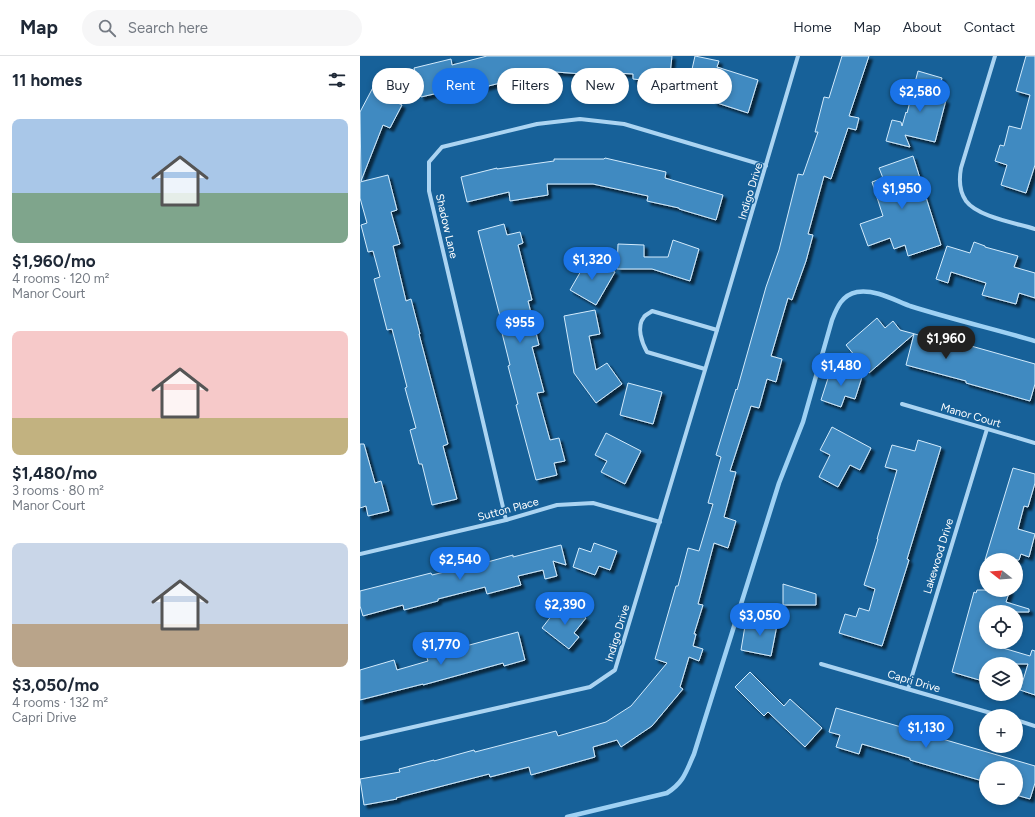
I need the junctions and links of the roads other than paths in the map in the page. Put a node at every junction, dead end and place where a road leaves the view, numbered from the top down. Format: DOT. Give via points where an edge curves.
graph roads {
  1 [pos="798,56"];
  2 [pos="995,56"];
  3 [pos="766,166"];
  4 [pos="1035,229"];
  5 [pos="717,330"];
  6 [pos="706,369"];
  7 [pos="902,404"];
  8 [pos="986,428"];
  9 [pos="1035,443"];
  10 [pos="506,520"];
  11 [pos="660,522"];
  12 [pos="360,554"];
  13 [pos="821,664"];
  14 [pos="908,689"];
  15 [pos="979,710"];
  16 [pos="1023,722"];
  17 [pos="1035,726"];
  18 [pos="360,739"];
  1 -- 3 [label="street, Indigo Drive"];
  2 -- 4 [label="street" via="961,168 961,191 966,201 978,210"];
  3 -- 5 [label="street, Indigo Drive"];
  3 -- 10 [label="street, Shadow Lane" via="624,124 580,119 537,124 442,146 429,162 429,191"];
  5 -- 6 [label="street, Indigo Drive"];
  5 -- 6 [label="street" via="652,311 644,317 640,326 642,342 647,352"];
  6 -- 11 [label="street, Indigo Drive"];
  7 -- 8 [label="street, Manor Court"];
  8 -- 9 [label="street, Manor Court"];
  8 -- 14 [label="street, Lakewood Drive"];
  10 -- 11 [label="street, Sutton Place" via="557,505 593,503"];
  10 -- 12 [label="street, Sutton Place"];
  11 -- 18 [label="street, Indigo Drive" via="615,670 590,687"];
  13 -- 14 [label="street, Capri Drive"];
  14 -- 15 [label="street, Capri Drive"];
  16 -- 17 [label="street"];
}
